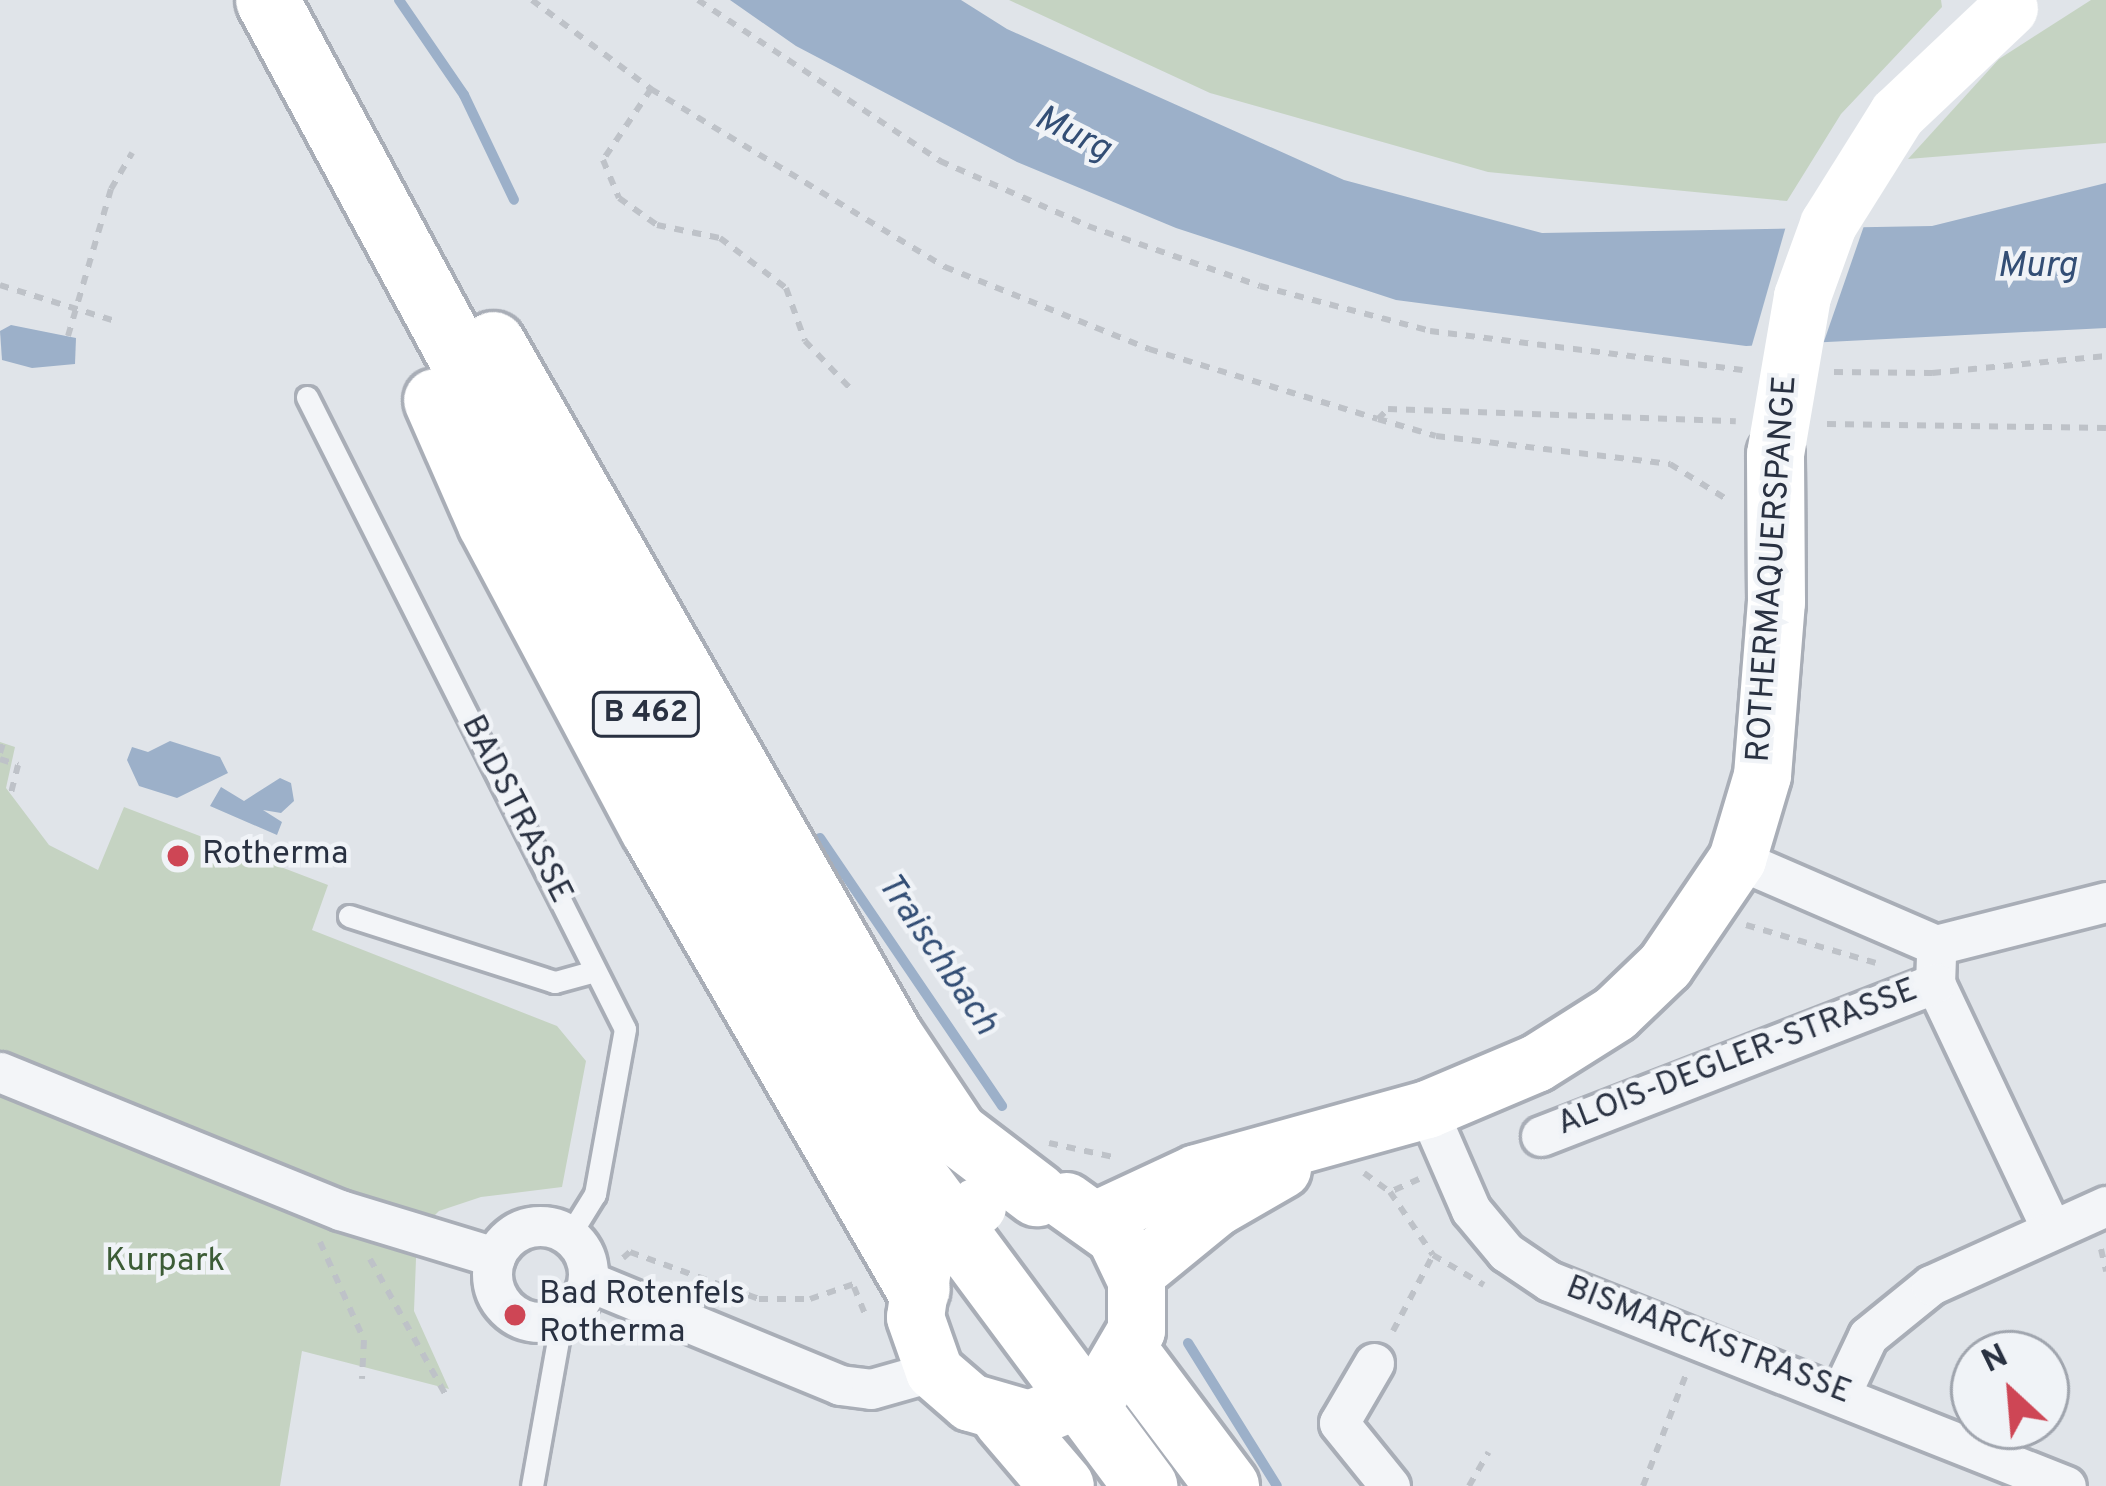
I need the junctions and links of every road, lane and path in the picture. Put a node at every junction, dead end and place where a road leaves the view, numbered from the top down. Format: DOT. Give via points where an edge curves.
graph roads {
  1 [pos="236,0"];
  2 [pos="267,0"];
  3 [pos="532,0"];
  4 [pos="698,0"];
  5 [pos="2017,4"];
  6 [pos="651,88"];
  7 [pos="132,153"];
  8 [pos="408,256"];
  9 [pos="0,285"];
  10 [pos="77,311"];
  11 [pos="115,321"];
  12 [pos="68,336"];
  13 [pos="2106,356"];
  14 [pos="1767,370"];
  15 [pos="1814,371"];
  16 [pos="849,387"];
  17 [pos="307,397"];
  18 [pos="1739,511"];
  19 [pos="1,752"];
  20 [pos="10,793"];
  21 [pos="1737,859"];
  22 [pos="2106,902"];
  23 [pos="349,916"];
  24 [pos="1701,919"];
  25 [pos="1936,964"];
  26 [pos="595,970"];
  27 [pos="0,1072"];
  28 [pos="1409,1114"];
  29 [pos="1541,1136"];
  30 [pos="1128,1162"];
  31 [pos="1450,1164"];
  32 [pos="1000,1187"];
  33 [pos="297,1192"];
  34 [pos="2106,1206"];
  35 [pos="340,1210"];
  36 [pos="1097,1219"];
  37 [pos="2050,1226"];
  38 [pos="568,1236"];
  39 [pos="495,1258"];
  40 [pos="912,1269"];
  41 [pos="1134,1274"];
  42 [pos="593,1281"];
  43 [pos="562,1316"];
  44 [pos="1700,1341"];
  45 [pos="1374,1363"];
  46 [pos="934,1371"];
  47 [pos="1114,1372"];
  48 [pos="362,1379"];
  49 [pos="1841,1393"];
  50 [pos="448,1399"];
  51 [pos="1017,1419"];
  52 [pos="1489,1452"];
  53 [pos="532,1486"];
  54 [pos="1062,1486"];
  55 [pos="1145,1486"];
  56 [pos="1227,1486"];
  57 [pos="1390,1486"];
  58 [pos="1469,1486"];
  59 [pos="1643,1486"];
  60 [pos="2066,1486"];
  1 -- 40 [label="main road" via="366,244 489,524 664,850"];
  2 -- 8 [label="main road, B 462"];
  3 -- 6 [label="path"];
  4 -- 14 [label="path" via="940,161 1088,226 1260,286 1430,331"];
  5 -- 21 [label="street, ROTHERMAQUERSPANGE, bridge" via="1897,114 1828,224 1802,296 1775,454 1776,602 1762,775"];
  6 -- 16 [label="path" via="604,160 619,198 657,225 720,238 786,288 805,341"];
  6 -- 18 [label="path" via="945,267 1149,349 1436,436 1670,464 1709,483"];
  7 -- 10 [label="path" via="111,189"];
  8 -- 32 [label="main road" via="485,329 878,1016"];
  8 -- 55 [label="main road, B 462" via="520,480 813,1012 917,1180"];
  9 -- 10 [label="path"];
  10 -- 11 [label="path"];
  10 -- 12 [label="path"];
  13 -- 15 [label="path" via="1932,374"];
  17 -- 26 [label="lane, BADSTRASSE"];
  19 -- 20 [label="path" via="18,765"];
  21 -- 24 [label="street"];
  21 -- 25 [label="street, ALOIS-DEGLER-STRASSE"];
  22 -- 25 [label="street, ALOIS-DEGLER-STRASSE"];
  23 -- 26 [label="lane" via="555,982"];
  24 -- 25 [label="path" via="1768,929 1872,965"];
  24 -- 28 [label="street" via="1615,1013 1536,1063"];
  25 -- 29 [label="street, ALOIS-DEGLER-STRASSE"];
  25 -- 37 [label="street, ALOIS-DEGLER-STRASSE"];
  26 -- 38 [label="lane, BADSTRASSE" via="625,1029 595,1194"];
  27 -- 33 [label="street"];
  28 -- 31 [label="street, BISMARCKSTRASSE"];
  28 -- 36 [label="street" via="1196,1172"];
  28 -- 41 [label="street" via="1216,1207"];
  30 -- 32 [label="path" via="1071,1143 1021,1142"];
  31 -- 44 [label="street, BISMARCKSTRASSE" via="1471,1210 1505,1252 1549,1281"];
  31 -- 45 [label="path" via="1390,1192 1433,1255"];
  32 -- 36 [label="street"];
  32 -- 40 [label="street, bridge"];
  33 -- 35 [label="street"];
  33 -- 48 [label="path" via="364,1340"];
  34 -- 37 [label="street"];
  35 -- 39 [label="street"];
  35 -- 50 [label="path"];
  36 -- 41 [label="street"];
  37 -- 49 [label="street" via="1930,1285 1868,1336"];
  38 -- 39 [label="street" via="526,1228"];
  38 -- 42 [label="street"];
  39 -- 43 [label="street" via="502,1304 530,1321"];
  40 -- 42 [label="path" via="810,1299 759,1299 630,1252"];
  40 -- 46 [label="street" via="919,1335"];
  41 -- 47 [label="street" via="1139,1305"];
  42 -- 43 [label="street"];
  42 -- 46 [label="street" via="840,1385 871,1389"];
  43 -- 53 [label="lane"];
  44 -- 49 [label="street, BISMARCKSTRASSE"];
  44 -- 59 [label="path"];
  45 -- 57 [label="street" via="1339,1424"];
  46 -- 51 [label="street" via="970,1402"];
  47 -- 51 [label="street, bridge"];
  47 -- 56 [label="main road"];
  49 -- 60 [label="street, BISMARCKSTRASSE"];
  51 -- 54 [label="main road"];
  52 -- 58 [label="path"];
}
